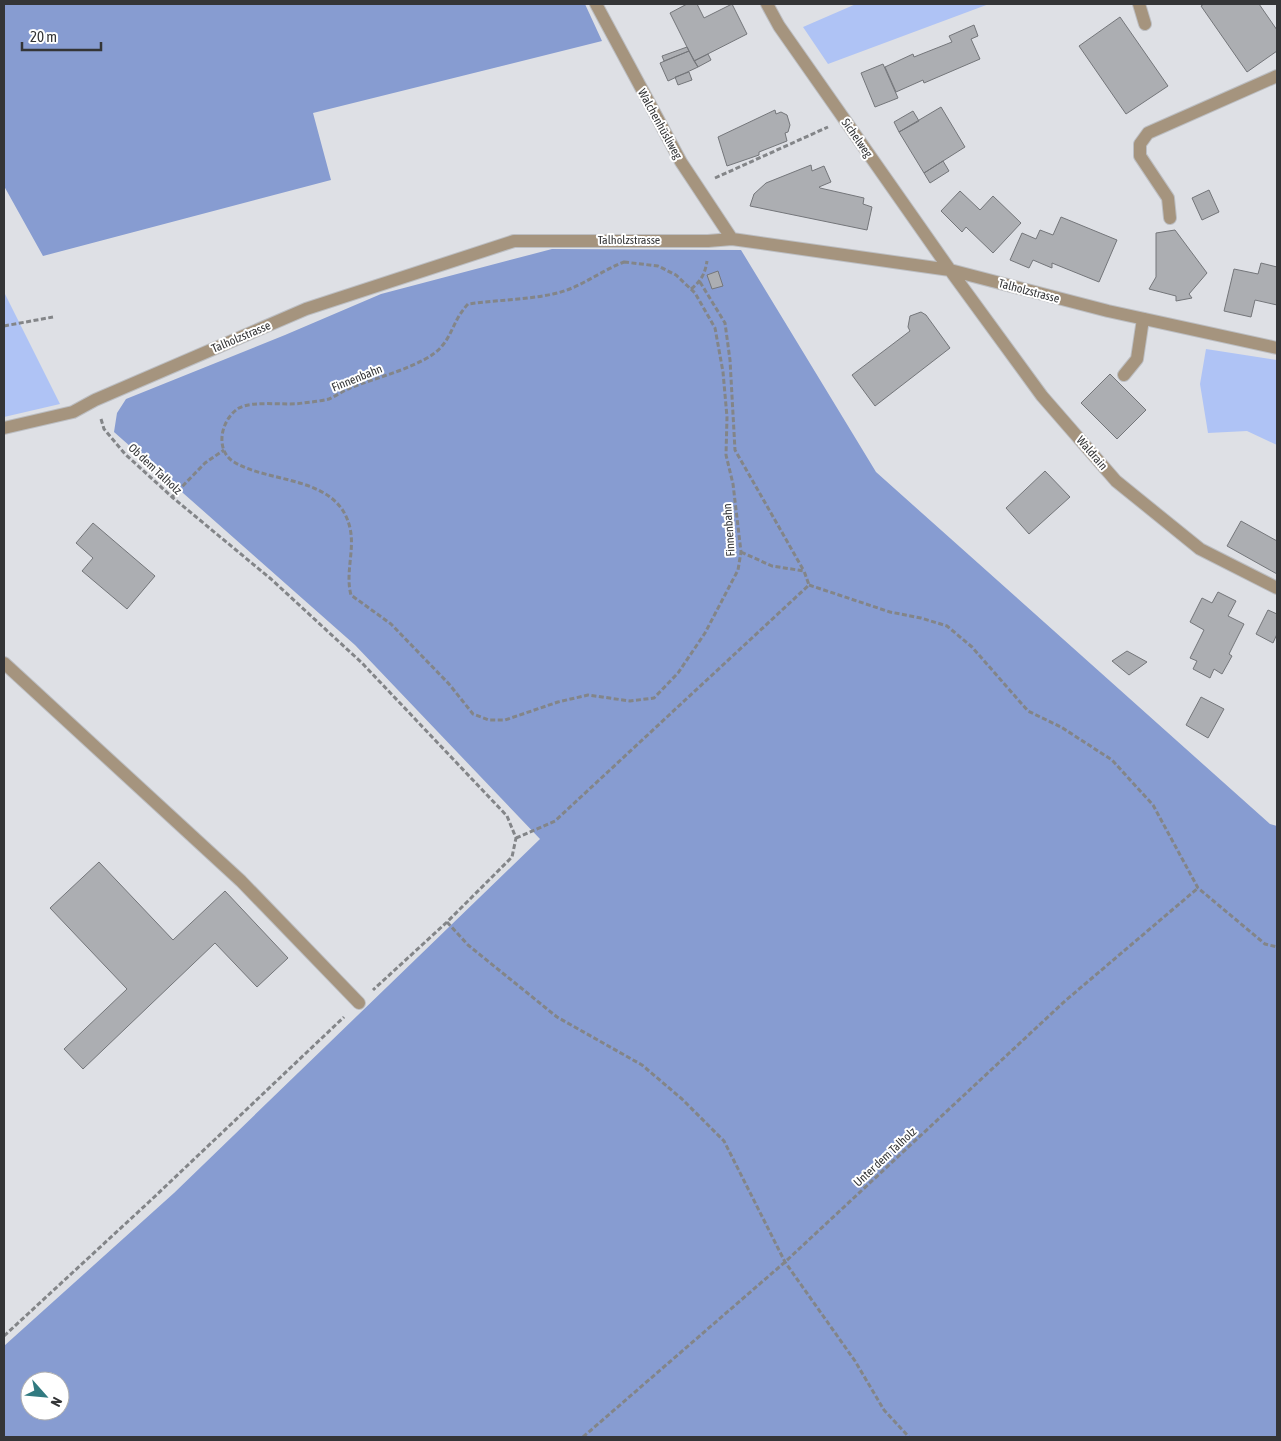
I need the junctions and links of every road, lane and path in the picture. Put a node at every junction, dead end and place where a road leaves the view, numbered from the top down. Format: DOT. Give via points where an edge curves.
graph roads {
  1 [pos="596,4"];
  2 [pos="767,4"];
  3 [pos="1139,4"];
  4 [pos="1145,24"];
  5 [pos="1277,76"];
  6 [pos="844,119"];
  7 [pos="697,187"];
  8 [pos="1170,218"];
  9 [pos="732,239"];
  10 [pos="708,240"];
  11 [pos="950,270"];
  12 [pos="700,282"];
  13 [pos="691,289"];
  14 [pos="53,317"];
  15 [pos="1143,319"];
  16 [pos="4,326"];
  17 [pos="1277,348"];
  18 [pos="1124,375"];
  19 [pos="95,400"];
  20 [pos="4,428"];
  21 [pos="224,450"];
  22 [pos="172,497"];
  23 [pos="220,538"];
  24 [pos="741,552"];
  25 [pos="804,571"];
  26 [pos="809,585"];
  27 [pos="1277,588"];
  28 [pos="4,663"];
  29 [pos="516,838"];
  30 [pos="1198,888"];
  31 [pos="447,922"];
  32 [pos="1277,947"];
  33 [pos="359,1003"];
  34 [pos="785,1262"];
  35 [pos="583,1437"];
  36 [pos="909,1437"];
  1 -- 7 [label="street, Walchenhüsliweg"];
  2 -- 6 [label="street, Sichelweg"];
  3 -- 4 [label="street"];
  5 -- 8 [label="street" via="1148,133 1140,144 1140,156 1168,198"];
  6 -- 7 [label="path"];
  6 -- 11 [label="street, Sichelweg"];
  7 -- 9 [label="street, Walchenhüsliweg"];
  9 -- 10 [label="street, Talholzstrasse"];
  9 -- 11 [label="street, Talholzstrasse"];
  10 -- 12 [label="path" via="706,270"];
  10 -- 19 [label="street, Talholzstrasse" via="514,241 306,309"];
  11 -- 15 [label="street, Talholzstrasse"];
  11 -- 27 [label="street, Waldrain" via="1042,396 1116,481 1200,549"];
  12 -- 13 [label="path"];
  12 -- 25 [label="path" via="725,323 735,450"];
  13 -- 21 [label="path, Finnenbahn" via="676,275 658,266 624,262 554,294 468,304 459,314 442,347 422,361 350,388 330,399 240,408 222,430"];
  13 -- 24 [label="path, Finnenbahn" via="716,328 727,417 726,455"];
  14 -- 16 [label="path"];
  15 -- 17 [label="street, Talholzstrasse"];
  15 -- 18 [label="street" via="1137,359"];
  19 -- 20 [label="street, Talholzstrasse" via="74,412"];
  19 -- 22 [label="path, Ob dem Talholz" via="104,429 125,454"];
  21 -- 22 [label="path" via="204,463"];
  21 -- 24 [label="path, Finnenbahn" via="228,459 242,467 276,475 334,499 343,511 352,542 350,595 391,624 474,714 489,720 505,720 588,695 630,701 654,698 678,673 705,632 738,570"];
  22 -- 23 [label="path, Ob dem Talholz"];
  24 -- 25 [label="path" via="772,566"];
  25 -- 26 [label="path"];
  26 -- 29 [label="path" via="555,821"];
  26 -- 30 [label="path" via="890,612 947,626 972,647 1028,711 1061,727 1112,760 1153,805"];
  28 -- 33 [label="street" via="241,881"];
  30 -- 32 [label="path" via="1265,944"];
  30 -- 34 [label="path, Unter dem Talholz" via="1065,1001"];
  31 -- 34 [label="path" via="468,945 557,1017 642,1065 724,1141"];
  34 -- 35 [label="path, Unter dem Talholz"];
  34 -- 36 [label="path" via="855,1361 884,1410"];
}
